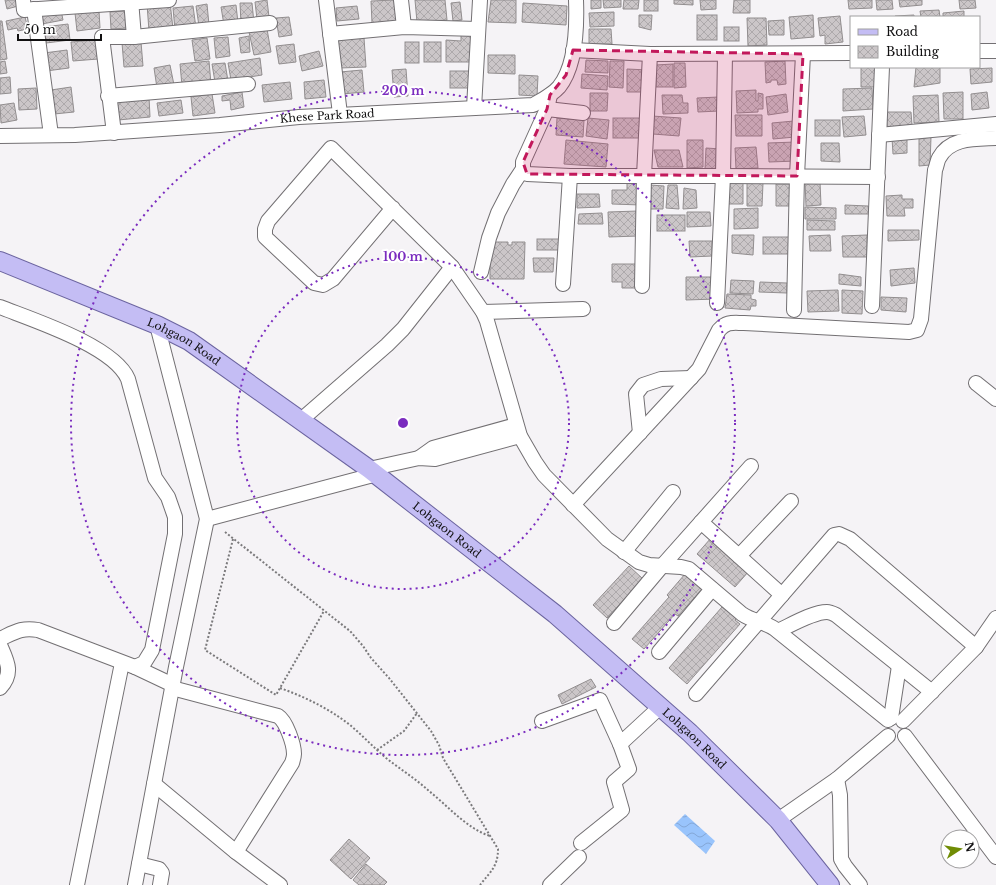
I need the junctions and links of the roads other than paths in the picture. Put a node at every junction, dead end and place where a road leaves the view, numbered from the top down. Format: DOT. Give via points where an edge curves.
graph roads {
  1 [pos="23,0"];
  2 [pos="169,0"];
  3 [pos="326,0"];
  4 [pos="401,0"];
  5 [pos="480,0"];
  6 [pos="576,0"];
  7 [pos="131,2"];
  8 [pos="34,9"];
  9 [pos="270,23"];
  10 [pos="404,27"];
  11 [pos="478,29"];
  12 [pos="330,34"];
  13 [pos="134,37"];
  14 [pos="573,50"];
  15 [pos="980,51"];
  16 [pos="996,51"];
  17 [pos="850,53"];
  18 [pos="650,54"];
  19 [pos="726,54"];
  20 [pos="804,54"];
  21 [pos="882,68"];
  22 [pos="248,84"];
  23 [pos="108,96"];
  24 [pos="549,102"];
  25 [pos="474,108"];
  26 [pos="583,113"];
  27 [pos="340,114"];
  28 [pos="996,124"];
  29 [pos="114,133"];
  30 [pos="51,135"];
  31 [pos="879,135"];
  32 [pos="0,136"];
  33 [pos="996,138"];
  34 [pos="522,169"];
  35 [pos="570,176"];
  36 [pos="644,176"];
  37 [pos="723,176"];
  38 [pos="797,176"];
  39 [pos="878,178"];
  40 [pos="393,208"];
  41 [pos="0,261"];
  42 [pos="452,267"];
  43 [pos="481,272"];
  44 [pos="563,284"];
  45 [pos="642,286"];
  46 [pos="717,303"];
  47 [pos="872,306"];
  48 [pos="0,307"];
  49 [pos="583,309"];
  50 [pos="794,310"];
  51 [pos="483,312"];
  52 [pos="157,325"];
  53 [pos="691,378"];
  54 [pos="976,383"];
  55 [pos="996,400"];
  56 [pos="301,420"];
  57 [pos="518,431"];
  58 [pos="640,433"];
  59 [pos="751,466"];
  60 [pos="373,471"];
  61 [pos="673,492"];
  62 [pos="790,501"];
  63 [pos="573,505"];
  64 [pos="206,519"];
  65 [pos="701,522"];
  66 [pos="624,552"];
  67 [pos="739,556"];
  68 [pos="662,566"];
  69 [pos="712,589"];
  70 [pos="782,595"];
  71 [pos="996,618"];
  72 [pos="759,621"];
  73 [pos="614,623"];
  74 [pos="778,631"];
  75 [pos="0,639"];
  76 [pos="0,645"];
  77 [pos="976,647"];
  78 [pos="659,652"];
  79 [pos="129,665"];
  80 [pos="899,666"];
  81 [pos="173,686"];
  82 [pos="0,688"];
  83 [pos="932,692"];
  84 [pos="696,694"];
  85 [pos="660,707"];
  86 [pos="894,720"];
  87 [pos="542,721"];
  88 [pos="888,736"];
  89 [pos="904,736"];
  90 [pos="620,744"];
  91 [pos="837,779"];
  92 [pos="154,784"];
  93 [pos="778,820"];
  94 [pos="236,852"];
  95 [pos="996,857"];
  96 [pos="139,864"];
  97 [pos="77,885"];
  98 [pos="135,885"];
  99 [pos="160,885"];
  100 [pos="280,885"];
  101 [pos="550,885"];
  102 [pos="830,885"];
  103 [pos="860,885"];
  1 -- 8 [label="street" via="24,10"];
  2 -- 7 [label="street"];
  3 -- 12 [label="street"];
  4 -- 10 [label="street"];
  5 -- 11 [label="street"];
  6 -- 14 [label="street, Khese Park Road"];
  7 -- 8 [label="street"];
  7 -- 13 [label="street"];
  8 -- 30 [label="street"];
  9 -- 13 [label="street"];
  10 -- 11 [label="street"];
  10 -- 12 [label="street"];
  11 -- 25 [label="street"];
  12 -- 27 [label="street"];
  13 -- 23 [label="street" via="102,37"];
  14 -- 18 [label="street"];
  14 -- 24 [label="street, Khese Park Road" via="566,75"];
  15 -- 16 [label="street"];
  17 -- 20 [label="street"];
  18 -- 19 [label="street"];
  18 -- 36 [label="street"];
  19 -- 20 [label="street"];
  19 -- 37 [label="street"];
  20 -- 38 [label="street"];
  21 -- 31 [label="street"];
  22 -- 23 [label="street"];
  23 -- 29 [label="street"];
  24 -- 25 [label="street, Khese Park Road"];
  24 -- 26 [label="street"];
  24 -- 34 [label="street" via="522,162"];
  25 -- 27 [label="street, Khese Park Road"];
  27 -- 29 [label="street, Khese Park Road"];
  28 -- 31 [label="street"];
  29 -- 30 [label="street, Khese Park Road"];
  30 -- 32 [label="street, Khese Park Road"];
  31 -- 39 [label="street"];
  33 -- 53 [label="street" via="955,142 940,157 935,170 921,319 916,330 909,332 730,323 719,330 699,369"];
  34 -- 35 [label="street" via="527,174"];
  34 -- 43 [label="street" via="498,213"];
  35 -- 36 [label="street"];
  35 -- 44 [label="street"];
  36 -- 37 [label="street"];
  36 -- 45 [label="street"];
  37 -- 38 [label="street"];
  37 -- 46 [label="street"];
  38 -- 39 [label="street"];
  38 -- 50 [label="street"];
  39 -- 47 [label="street"];
  40 -- 40 [label="street" via="331,148 268,221 265,237 314,283 323,285 333,279"];
  40 -- 42 [label="street"];
  41 -- 52 [label="main road, Lohgaon Road"];
  42 -- 51 [label="street"];
  42 -- 56 [label="street" via="403,329"];
  48 -- 79 [label="street" via="89,344 119,365 128,379 155,478 168,497 176,523 152,650 144,663"];
  49 -- 51 [label="street"];
  51 -- 57 [label="street"];
  52 -- 56 [label="main road, Lohgaon Road" via="189,341"];
  52 -- 64 [label="street"];
  53 -- 58 [label="street"];
  53 -- 58 [label="street" via="661,379 643,385 636,394"];
  54 -- 55 [label="street"];
  56 -- 60 [label="main road, Lohgaon Road"];
  57 -- 60 [label="street" via="433,448 420,458"];
  57 -- 63 [label="street" via="544,475"];
  58 -- 63 [label="street"];
  59 -- 65 [label="street"];
  60 -- 64 [label="street"];
  60 -- 85 [label="main road, Lohgaon Road" via="555,614"];
  61 -- 66 [label="street"];
  62 -- 67 [label="street"];
  63 -- 66 [label="street"];
  64 -- 81 [label="street"];
  65 -- 67 [label="street"];
  65 -- 68 [label="street"];
  66 -- 68 [label="street" via="639,562"];
  67 -- 70 [label="street"];
  68 -- 69 [label="street" via="681,566 689,569"];
  68 -- 73 [label="street"];
  69 -- 72 [label="street" via="742,614"];
  69 -- 78 [label="street"];
  70 -- 72 [label="street"];
  70 -- 77 [label="street" via="834,535 844,535"];
  71 -- 77 [label="street"];
  72 -- 74 [label="street"];
  72 -- 84 [label="street"];
  74 -- 80 [label="street" via="809,617 831,613"];
  74 -- 86 [label="street"];
  75 -- 79 [label="street" via="21,629 38,630"];
  76 -- 82 [label="street" via="8,667 5,683"];
  77 -- 83 [label="street"];
  79 -- 81 [label="street"];
  79 -- 97 [label="street"];
  80 -- 83 [label="street"];
  80 -- 86 [label="street"];
  81 -- 92 [label="street"];
  81 -- 94 [label="street" via="278,716 285,724 294,749 292,763"];
  83 -- 86 [label="street"];
  85 -- 90 [label="street"];
  85 -- 93 [label="main road, Lohgaon Road"];
  86 -- 88 [label="street" via="884,728"];
  86 -- 89 [label="street" via="906,728"];
  87 -- 90 [label="street" via="600,700"];
  88 -- 89 [label="street" via="896,740"];
  88 -- 91 [label="street"];
  89 -- 95 [label="street"];
  90 -- 101 [label="street" via="629,769 614,782 622,810 580,850"];
  91 -- 93 [label="street"];
  91 -- 103 [label="street" via="840,795 841,859"];
  92 -- 94 [label="street"];
  92 -- 96 [label="street"];
  93 -- 102 [label="main road, Lohgaon Road"];
  94 -- 100 [label="street"];
  96 -- 98 [label="street"];
  96 -- 99 [label="street" via="159,869 162,873"];
}
